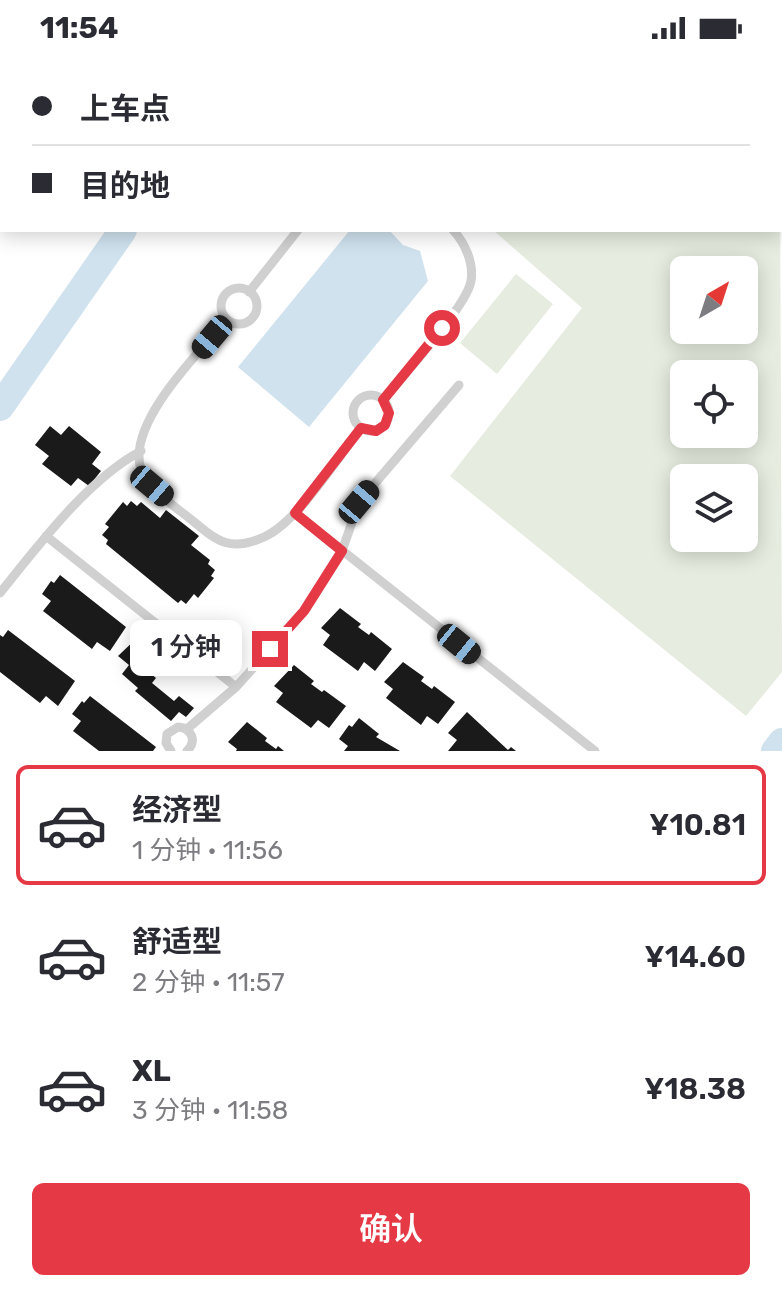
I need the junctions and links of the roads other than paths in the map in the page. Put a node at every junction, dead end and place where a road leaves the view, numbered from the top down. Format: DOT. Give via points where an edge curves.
graph roads {
  1 [pos="296,232"];
  2 [pos="455,232"];
  3 [pos="249,292"];
  4 [pos="227,320"];
  5 [pos="459,385"];
  6 [pos="383,400"];
  7 [pos="361,428"];
  8 [pos="141,451"];
  9 [pos="295,513"];
  10 [pos="46,536"];
  11 [pos="342,551"];
  12 [pos="0,593"];
  13 [pos="236,687"];
  14 [pos="187,729"];
  15 [pos="171,751"];
  16 [pos="187,751"];
  17 [pos="595,751"];
  1 -- 3 [label="lane"];
  2 -- 6 [label="lane" via="470,258 471,281 461,303"];
  3 -- 4 [label="lane" via="238,288 223,298"];
  3 -- 4 [label="lane" via="256,301 253,318 237,325"];
  4 -- 8 [label="lane" via="151,412"];
  5 -- 11 [label="lane" via="359,502"];
  6 -- 7 [label="lane" via="389,413 385,425 376,431"];
  6 -- 7 [label="lane" via="370,395 355,404 353,416"];
  7 -- 9 [label="lane"];
  8 -- 9 [label="lane" via="140,468 152,486 216,539 237,546 266,536"];
  8 -- 10 [label="lane" via="119,462"];
  9 -- 11 [label="lane"];
  10 -- 12 [label="lane"];
  10 -- 13 [label="lane"];
  11 -- 13 [label="lane" via="304,611"];
  11 -- 17 [label="lane"];
  13 -- 14 [label="lane"];
  14 -- 15 [label="lane" via="174,728 167,734"];
  14 -- 16 [label="lane" via="193,741"];
}
